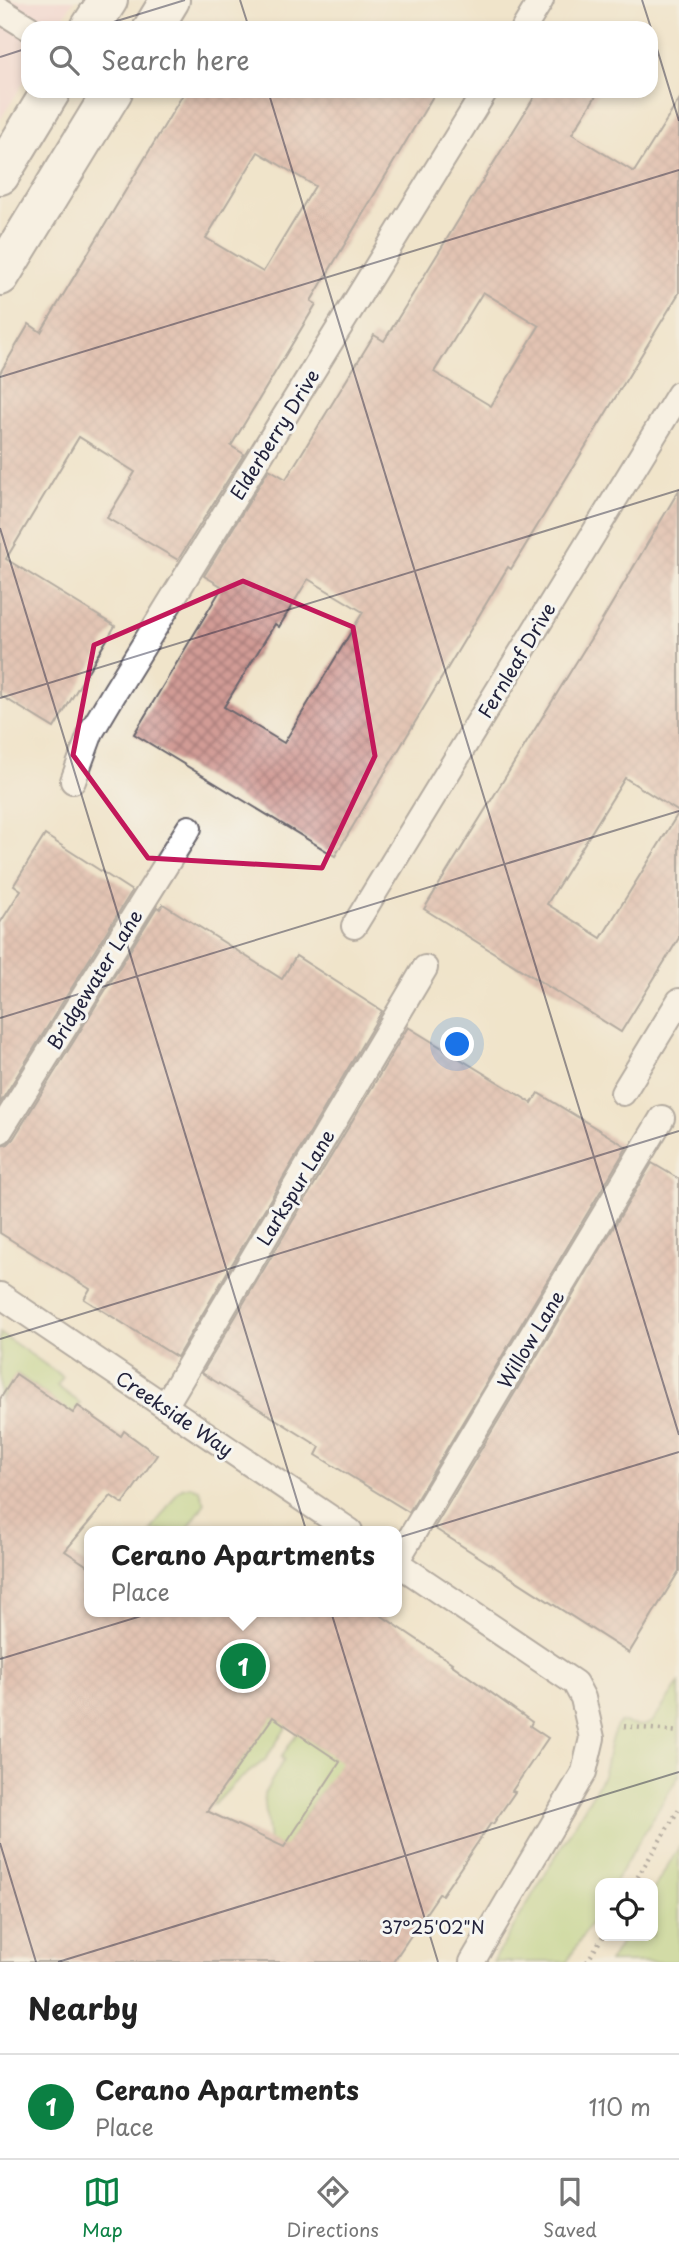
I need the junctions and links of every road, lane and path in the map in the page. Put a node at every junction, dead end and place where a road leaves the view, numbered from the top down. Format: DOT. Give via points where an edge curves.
graph roads {
  1 [pos="108,0"];
  2 [pos="170,0"];
  3 [pos="541,0"];
  4 [pos="0,10"];
  5 [pos="94,21"];
  6 [pos="157,21"];
  7 [pos="528,21"];
  8 [pos="21,23"];
  9 [pos="47,98"];
  10 [pos="109,98"];
  11 [pos="481,98"];
  12 [pos="0,175"];
  13 [pos="0,276"];
  14 [pos="679,394"];
  15 [pos="73,781"];
  16 [pos="189,828"];
  17 [pos="354,926"];
  18 [pos="425,968"];
  19 [pos="679,1001"];
  20 [pos="623,1093"];
  21 [pos="662,1118"];
  22 [pos="0,1131"];
  23 [pos="0,1295"];
  24 [pos="165,1406"];
  25 [pos="343,1526"];
  26 [pos="402,1554"];
  27 [pos="402,1565"];
  28 [pos="619,1724"];
  29 [pos="679,1732"];
  30 [pos="679,1808"];
  31 [pos="637,1878"];
  32 [pos="600,1941"];
  33 [pos="472,1962"];
  34 [pos="587,1962"];
  1 -- 5 [label="street"];
  2 -- 6 [label="street"];
  3 -- 7 [label="lane"];
  4 -- 8 [label="lane"];
  9 -- 12 [label="street"];
  10 -- 13 [label="street"];
  11 -- 15 [label="lane, Elderberry Drive" via="113,695 91,732"];
  14 -- 17 [label="lane, Fernleaf Drive"];
  16 -- 22 [label="lane, Bridgewater Lane"];
  18 -- 24 [label="lane, Larkspur Lane"];
  19 -- 20 [label="lane"];
  21 -- 26 [label="lane, Willow Lane"];
  23 -- 24 [label="lane, Creekside Way"];
  24 -- 25 [label="lane, Creekside Way"];
  27 -- 33 [label="lane" via="575,1683 589,1720 592,1738 584,1772"];
  28 -- 29 [label="path"];
  30 -- 31 [label="path"];
  32 -- 34 [label="path"];
}
